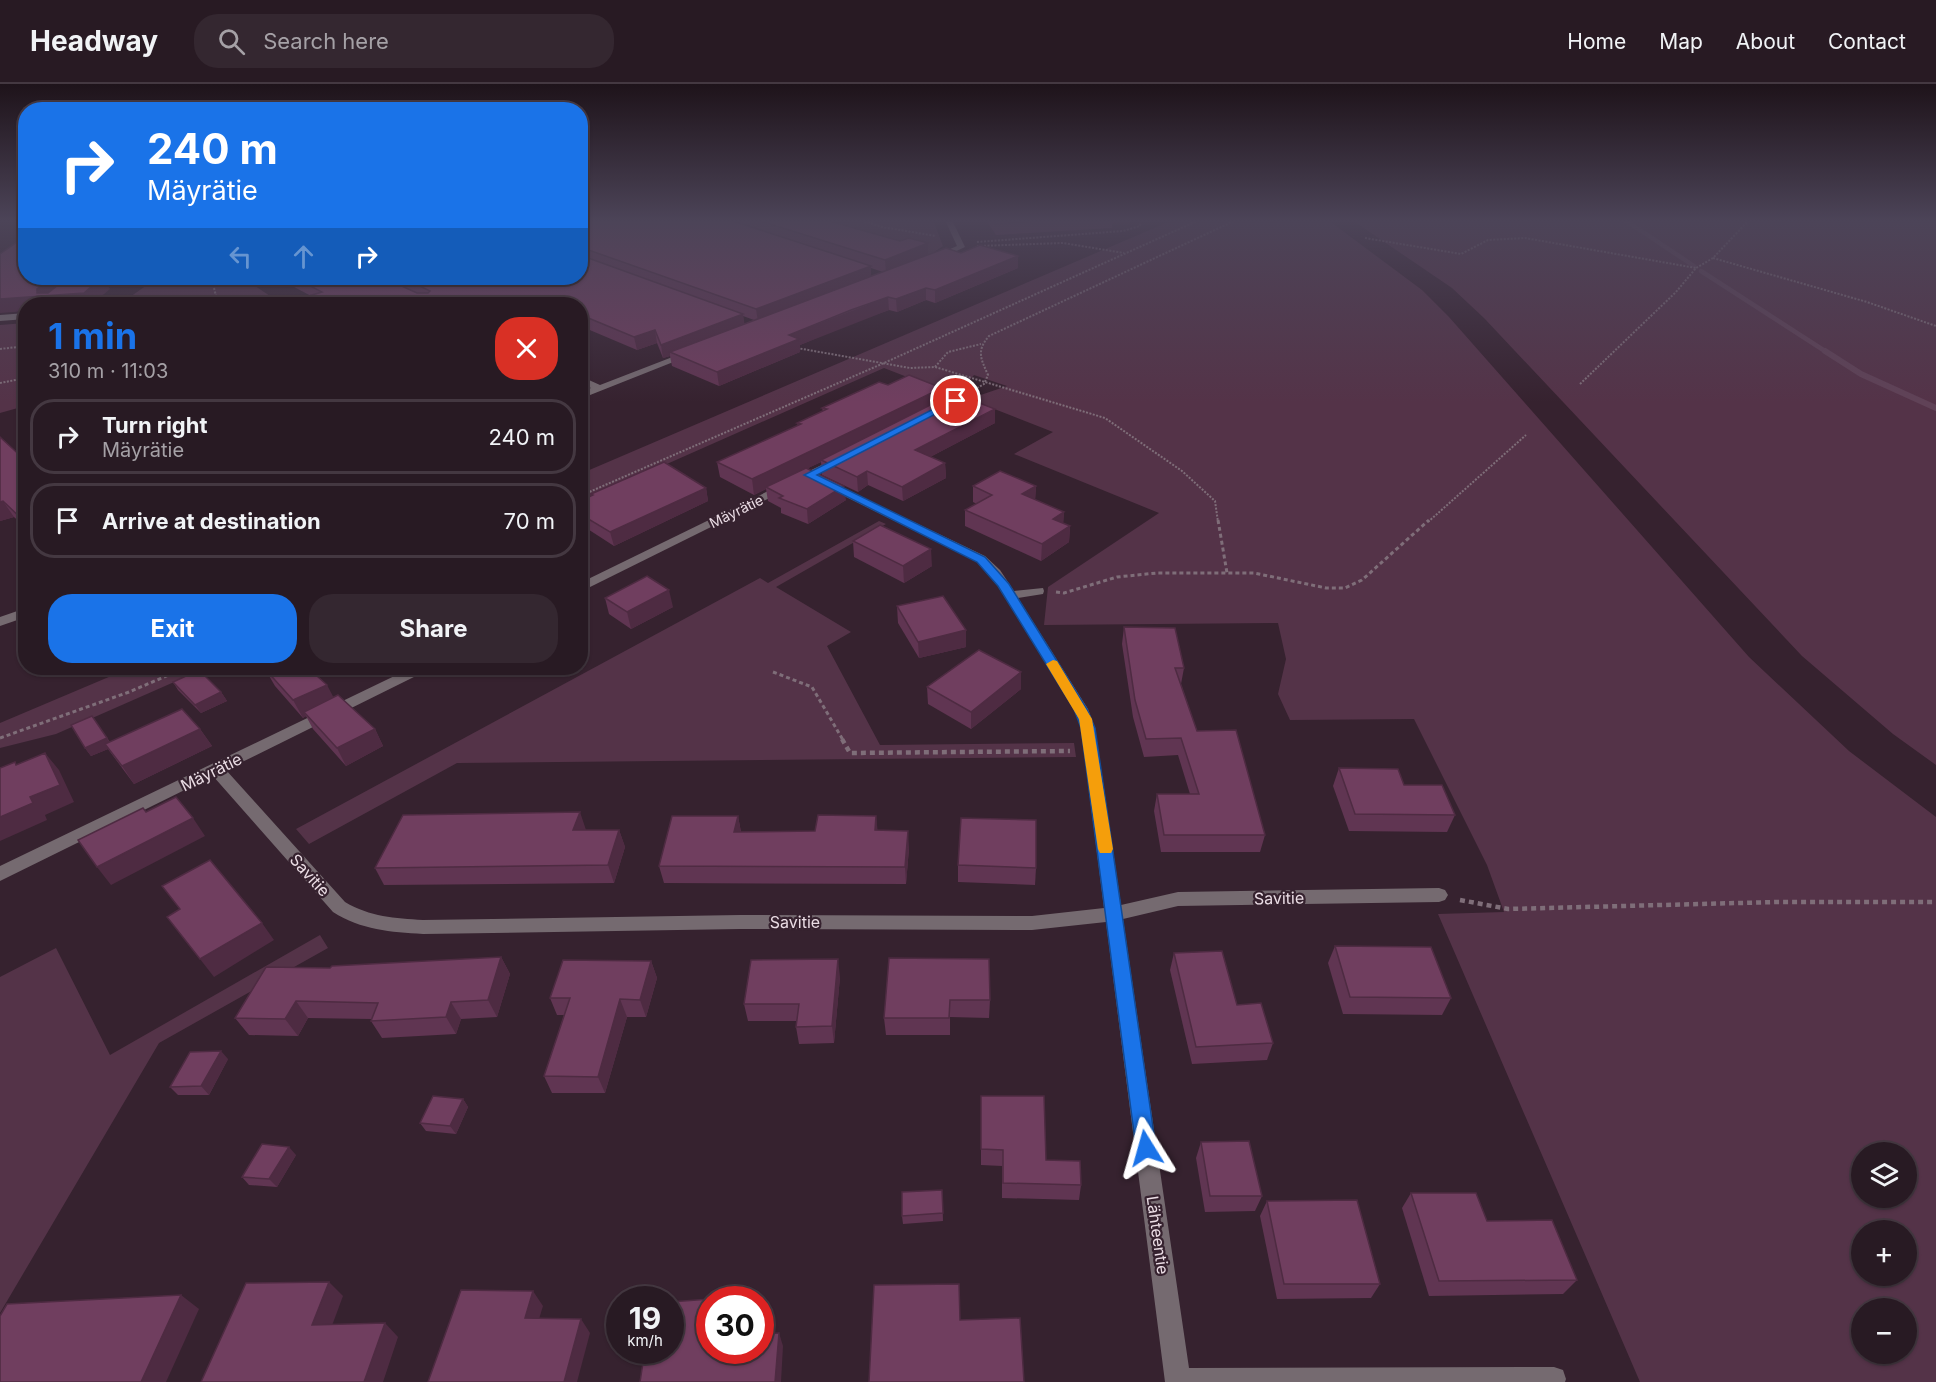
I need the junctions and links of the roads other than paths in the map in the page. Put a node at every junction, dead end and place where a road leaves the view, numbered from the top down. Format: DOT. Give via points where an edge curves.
graph roads {
  1 [pos="18,317"];
  2 [pos="0,318"];
  3 [pos="699,350"];
  4 [pos="588,383"];
  5 [pos="600,389"];
  6 [pos="588,393"];
  7 [pos="851,454"];
  8 [pos="809,475"];
  9 [pos="588,584"];
  10 [pos="1038,591"];
  11 [pos="1010,595"];
  12 [pos="18,615"];
  13 [pos="0,622"];
  14 [pos="407,675"];
  15 [pos="216,769"];
  16 [pos="0,874"];
  17 [pos="1439,896"];
  18 [pos="1114,914"];
  19 [pos="1554,1379"];
  20 [pos="1178,1382"];
  1 -- 2 [label="street"];
  3 -- 5 [label="street"];
  4 -- 5 [label="street"];
  5 -- 6 [label="street"];
  7 -- 8 [label="street, Mäyrätie"];
  8 -- 9 [label="street, Mäyrätie"];
  8 -- 11 [label="street, Lähteentie" via="981,559"];
  10 -- 11 [label="street"];
  11 -- 18 [label="street, Lähteentie" via="1081,709 1088,728"];
  12 -- 13 [label="street"];
  14 -- 15 [label="street, Mäyrätie"];
  15 -- 16 [label="street, Mäyrätie"];
  15 -- 18 [label="street, Savitie" via="339,907 360,920 384,926 1032,923"];
  17 -- 18 [label="street, Savitie" via="1178,899"];
  18 -- 20 [label="street, Lähteentie"];
  19 -- 20 [label="street"];
}
